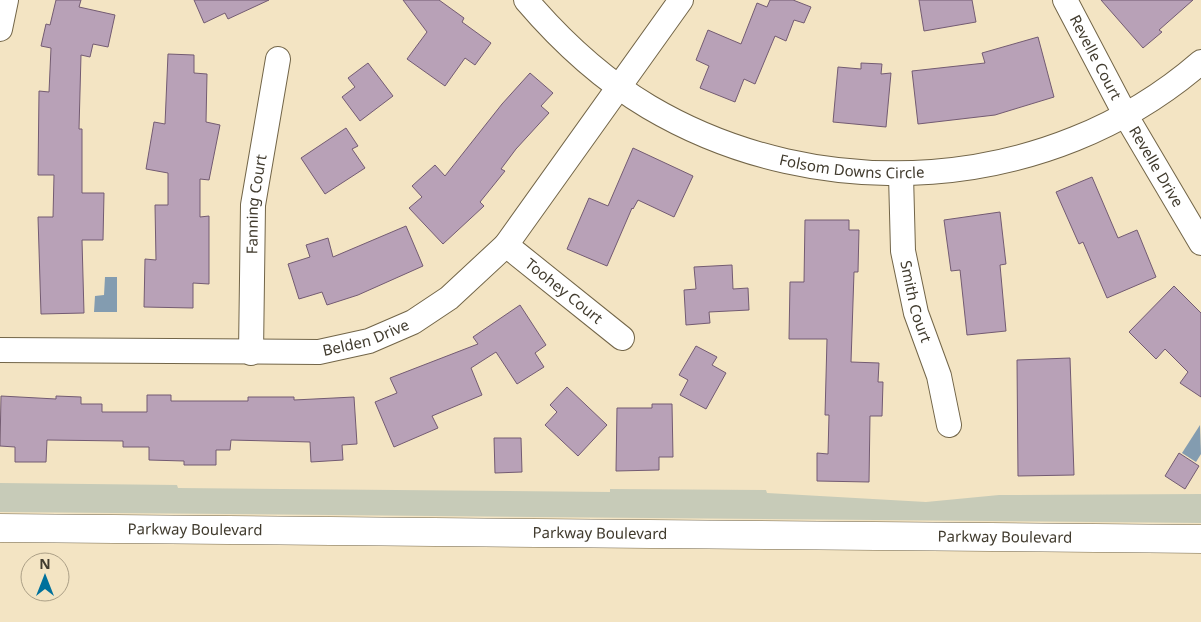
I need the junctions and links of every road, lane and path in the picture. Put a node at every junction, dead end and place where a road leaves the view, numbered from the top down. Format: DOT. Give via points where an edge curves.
graph roads {
  1 [pos="6,0"];
  2 [pos="526,0"];
  3 [pos="681,0"];
  4 [pos="1065,0"];
  5 [pos="0,29"];
  6 [pos="278,59"];
  7 [pos="1201,62"];
  8 [pos="620,87"];
  9 [pos="1126,116"];
  10 [pos="901,175"];
  11 [pos="1201,242"];
  12 [pos="506,245"];
  13 [pos="622,338"];
  14 [pos="0,350"];
  15 [pos="250,353"];
  16 [pos="949,425"];
  17 [pos="0,528"];
  18 [pos="1201,539"];
  1 -- 5 [label="street"];
  2 -- 8 [label="street, Folsom Downs Circle" via="564,41"];
  3 -- 8 [label="street, Belden Drive"];
  4 -- 9 [label="street, Revelle Court"];
  6 -- 15 [label="street, Fanning Court" via="253,205"];
  7 -- 9 [label="street, Folsom Downs Circle" via="1158,97"];
  8 -- 10 [label="street, Folsom Downs Circle" via="690,128 760,155 823,169"];
  8 -- 12 [label="street, Belden Drive"];
  9 -- 10 [label="street, Folsom Downs Circle" via="1053,148 998,163 964,170"];
  9 -- 11 [label="street, Revelle Drive"];
  10 -- 16 [label="street, Smith Court" via="903,250 916,313 939,376"];
  12 -- 13 [label="street, Toohey Court"];
  12 -- 15 [label="street, Belden Drive" via="449,298 413,322 369,341 319,352"];
  14 -- 15 [label="street, Belden Drive"];
  17 -- 18 [label="street, Parkway Boulevard"];
}
